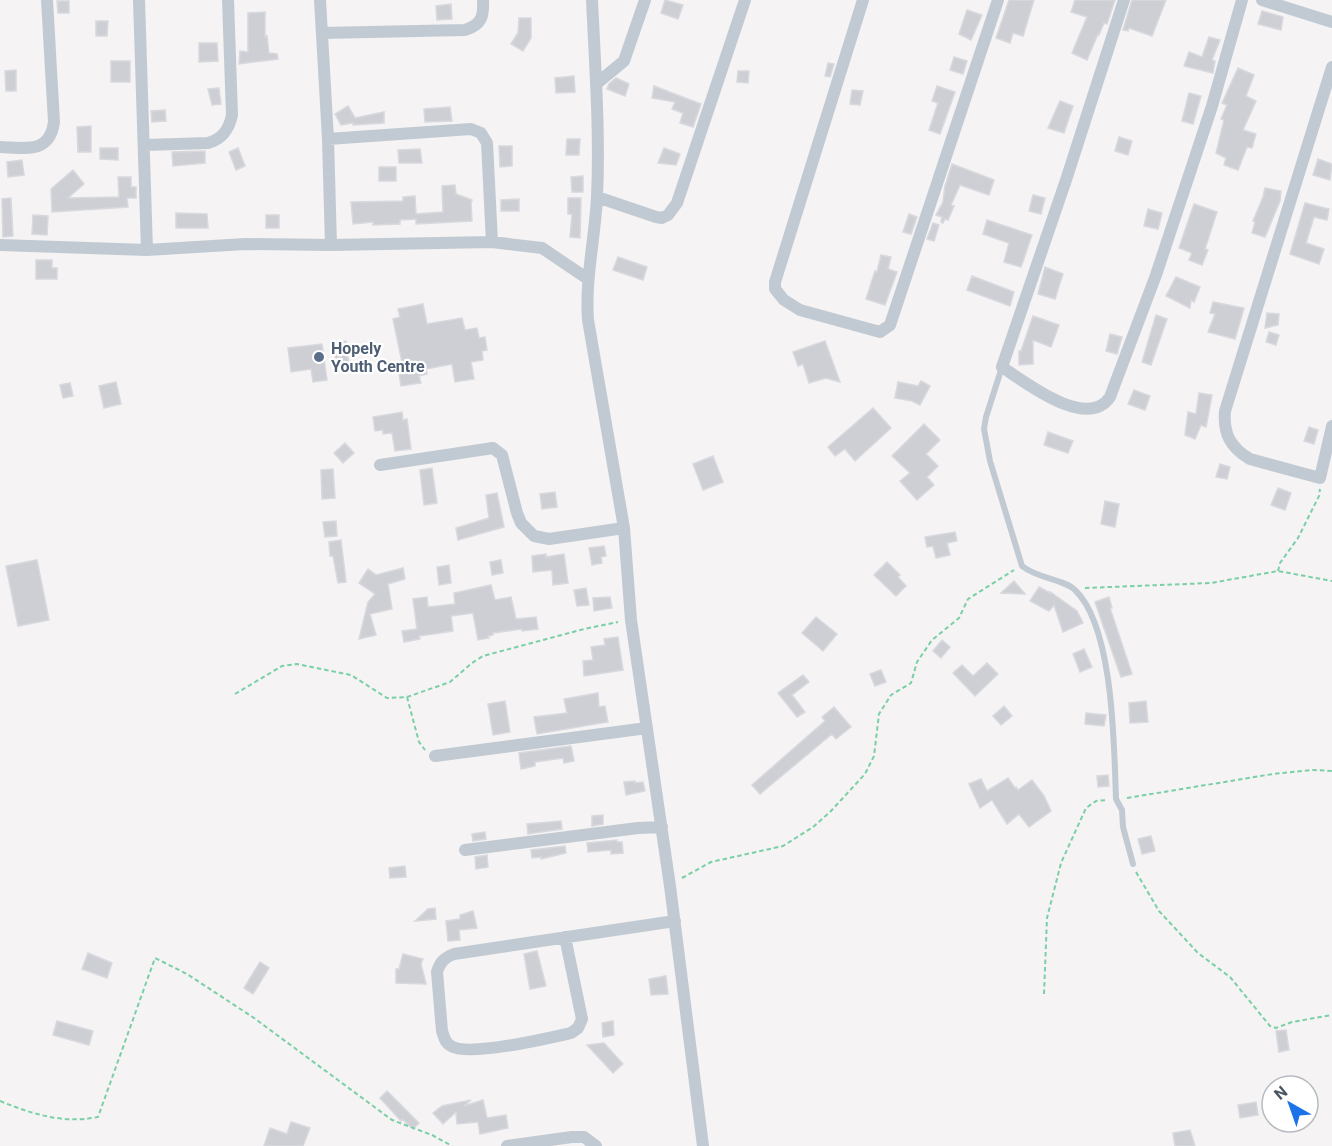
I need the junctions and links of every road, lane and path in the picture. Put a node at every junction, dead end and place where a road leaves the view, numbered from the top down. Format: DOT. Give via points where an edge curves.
graph roads {
  1 [pos="47,0"];
  2 [pos="139,0"];
  3 [pos="228,0"];
  4 [pos="320,0"];
  5 [pos="483,0"];
  6 [pos="592,0"];
  7 [pos="645,0"];
  8 [pos="745,0"];
  9 [pos="863,0"];
  10 [pos="998,0"];
  11 [pos="1124,0"];
  12 [pos="1242,0"];
  13 [pos="1262,0"];
  14 [pos="1332,22"];
  15 [pos="322,33"];
  16 [pos="1332,67"];
  17 [pos="596,84"];
  18 [pos="328,139"];
  19 [pos="145,145"];
  20 [pos="0,147"];
  21 [pos="597,197"];
  22 [pos="492,242"];
  23 [pos="0,245"];
  24 [pos="331,245"];
  25 [pos="147,250"];
  26 [pos="588,279"];
  27 [pos="1002,367"];
  28 [pos="1332,426"];
  29 [pos="380,465"];
  30 [pos="1320,478"];
  31 [pos="624,528"];
  32 [pos="1022,566"];
  33 [pos="1278,571"];
  34 [pos="1332,581"];
  35 [pos="1074,588"];
  36 [pos="631,620"];
  37 [pos="236,694"];
  38 [pos="407,697"];
  39 [pos="647,728"];
  40 [pos="435,756"];
  41 [pos="1332,771"];
  42 [pos="1116,799"];
  43 [pos="662,827"];
  44 [pos="465,850"];
  45 [pos="1133,864"];
  46 [pos="670,886"];
  47 [pos="675,921"];
  48 [pos="565,937"];
  49 [pos="1044,994"];
  50 [pos="1332,1015"];
  51 [pos="0,1101"];
  52 [pos="452,1146"];
  53 [pos="507,1146"];
  54 [pos="596,1146"];
  55 [pos="703,1146"];
  1 -- 20 [label="street" via="52,134 34,148"];
  2 -- 19 [label="street"];
  3 -- 19 [label="street" via="232,114 227,131 208,143"];
  4 -- 15 [label="street"];
  5 -- 15 [label="street" via="482,19 465,30"];
  6 -- 17 [label="street"];
  7 -- 17 [label="street" via="624,61"];
  8 -- 21 [label="street" via="672,210 662,218 656,217"];
  9 -- 10 [label="street" via="775,289 801,310 879,332 890,325"];
  11 -- 27 [label="street"];
  12 -- 27 [label="street" via="1212,106 1156,275 1110,397 1103,406 1091,408 1058,402"];
  13 -- 14 [label="street"];
  15 -- 18 [label="street"];
  16 -- 30 [label="street" via="1225,411 1224,425 1233,445 1250,459"];
  17 -- 21 [label="street"];
  18 -- 22 [label="street" via="471,129 482,133 487,143"];
  18 -- 24 [label="street"];
  19 -- 25 [label="street"];
  21 -- 26 [label="street"];
  22 -- 24 [label="street"];
  22 -- 26 [label="street" via="542,248"];
  23 -- 25 [label="street"];
  24 -- 25 [label="street" via="245,244"];
  26 -- 31 [label="street" via="588,320"];
  27 -- 32 [label="lane" via="986,417 985,436"];
  28 -- 30 [label="street"];
  29 -- 31 [label="street" via="493,448 502,455 521,523 534,536 549,539"];
  30 -- 33 [label="path" via="1319,495"];
  31 -- 36 [label="street"];
  32 -- 35 [label="lane" via="1031,574"];
  32 -- 46 [label="path" via="968,599 959,618 932,639 917,662 911,683 891,695 879,714 874,756 865,774 830,813 783,846 711,862"];
  33 -- 34 [label="path"];
  33 -- 35 [label="path" via="1211,583"];
  35 -- 42 [label="lane" via="1095,626 1108,678"];
  36 -- 38 [label="path" via="483,657 450,682"];
  36 -- 39 [label="street"];
  37 -- 38 [label="path" via="290,664 346,673 387,698"];
  38 -- 40 [label="path" via="419,742"];
  39 -- 40 [label="street"];
  39 -- 43 [label="street"];
  41 -- 42 [label="path" via="1273,774"];
  42 -- 45 [label="lane" via="1122,810"];
  42 -- 49 [label="path" via="1090,804 1063,855 1047,918"];
  43 -- 44 [label="street"];
  43 -- 46 [label="street"];
  45 -- 50 [label="path" via="1159,911 1198,953 1230,977 1270,1026 1276,1028"];
  46 -- 47 [label="street"];
  47 -- 48 [label="street"];
  47 -- 55 [label="street"];
  48 -- 48 [label="street" via="454,954 440,963 437,972 442,1031 450,1046 496,1048 571,1034 578,1028 582,1019"];
  51 -- 52 [label="path" via="61,1120 98,1117 155,958 254,1018 392,1120"];
  53 -- 54 [label="street" via="572,1137 584,1137"];
}
